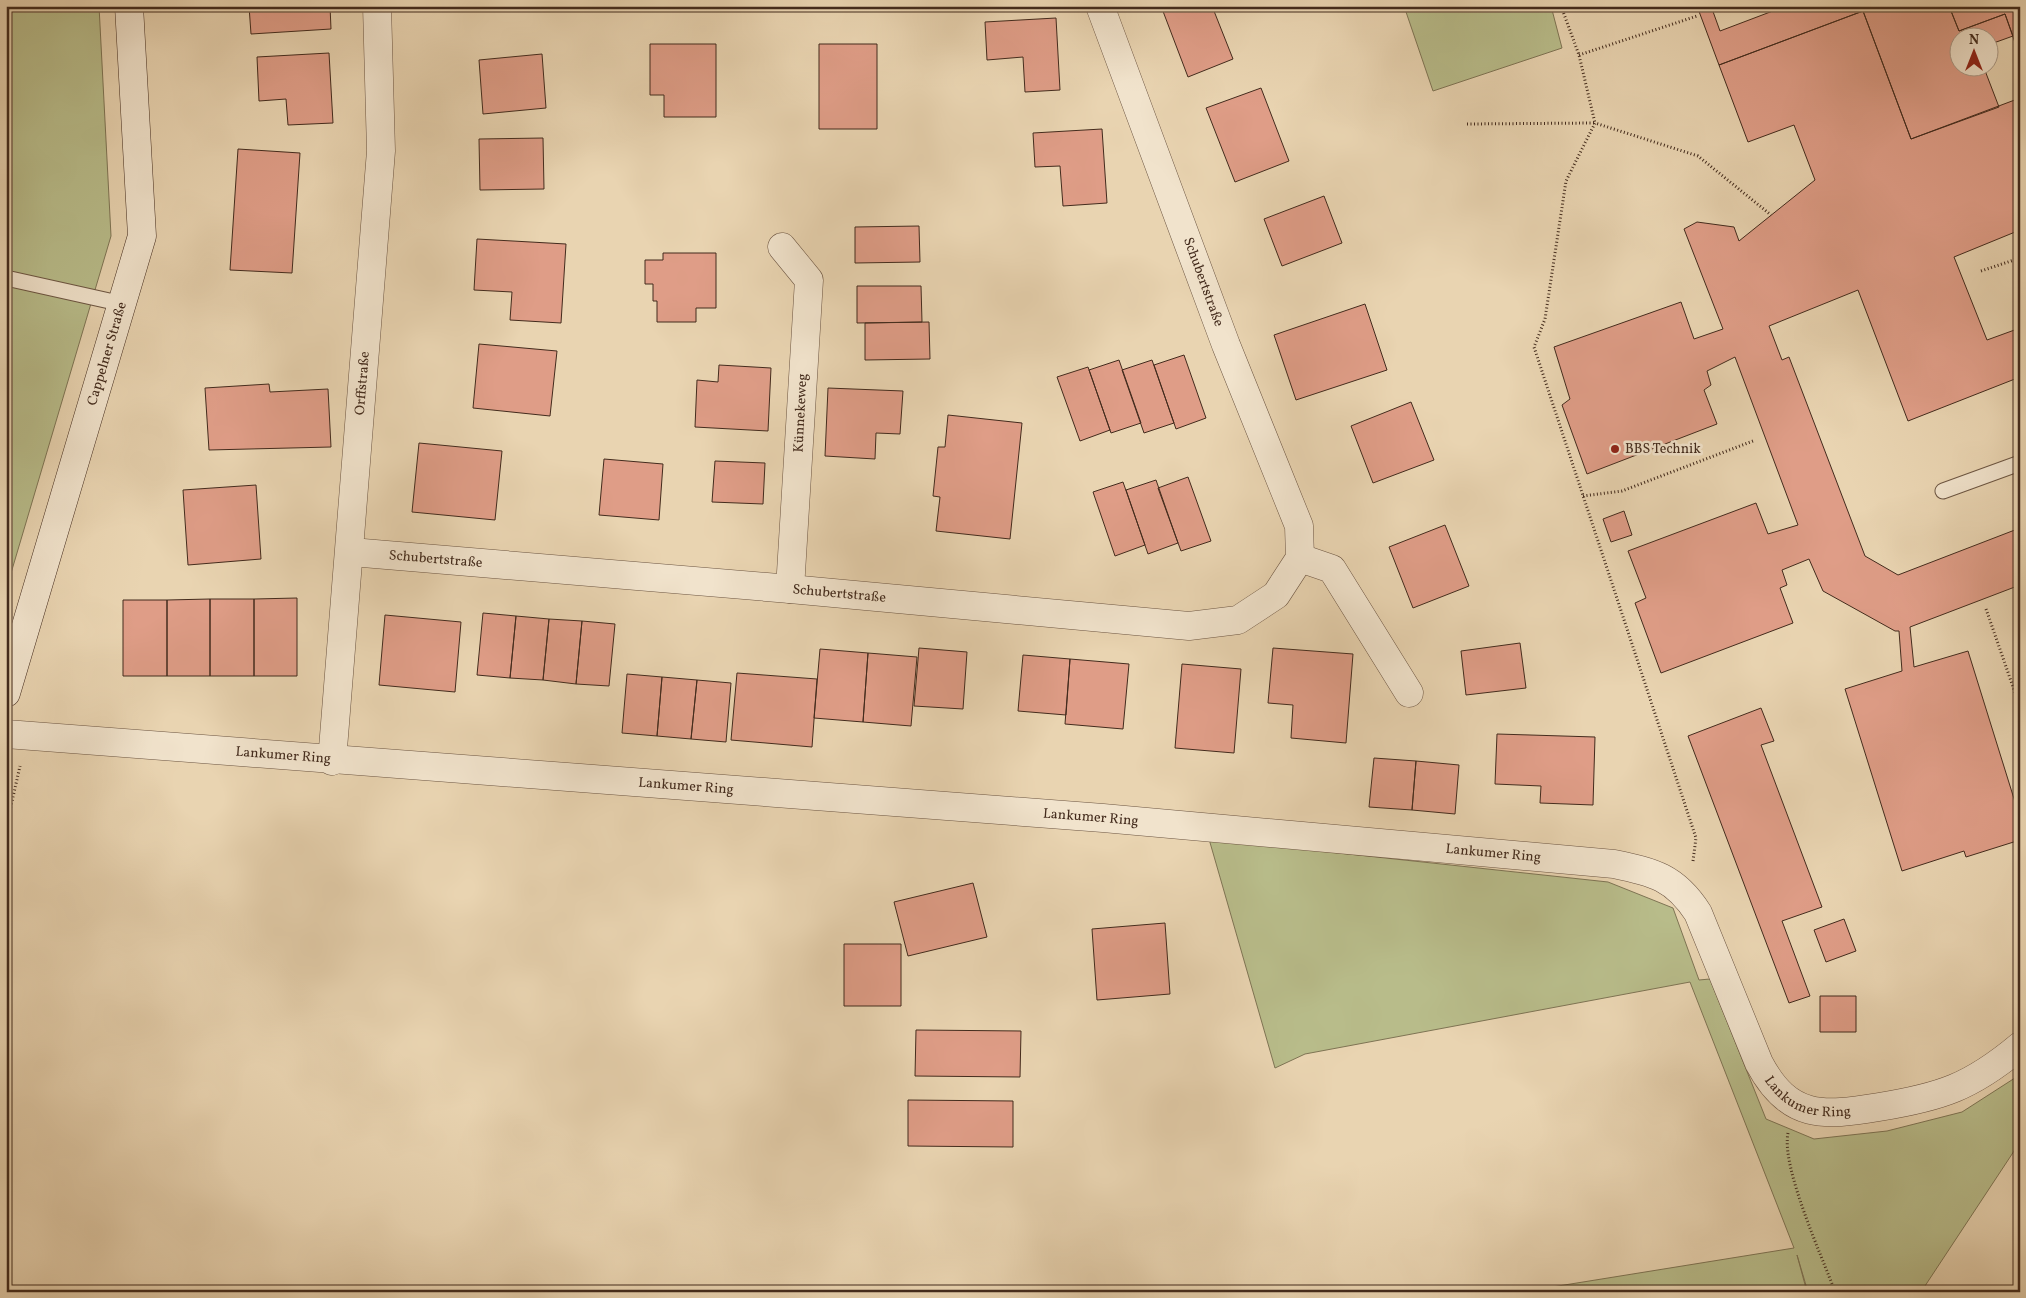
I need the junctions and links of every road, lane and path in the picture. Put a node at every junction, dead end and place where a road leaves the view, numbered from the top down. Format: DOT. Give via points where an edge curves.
graph roads {
  1 [pos="128,6"];
  2 [pos="377,6"];
  3 [pos="1100,6"];
  4 [pos="1561,6"];
  5 [pos="1721,6"];
  6 [pos="1715,10"];
  7 [pos="1697,16"];
  8 [pos="1579,55"];
  9 [pos="1595,123"];
  10 [pos="1467,124"];
  11 [pos="1771,215"];
  12 [pos="782,247"];
  13 [pos="2020,258"];
  14 [pos="1981,271"];
  15 [pos="6,278"];
  16 [pos="123,304"];
  17 [pos="1753,440"];
  18 [pos="2020,464"];
  19 [pos="1943,491"];
  20 [pos="1583,496"];
  21 [pos="351,552"];
  22 [pos="1300,558"];
  23 [pos="790,589"];
  24 [pos="1986,609"];
  25 [pos="6,693"];
  26 [pos="1408,693"];
  27 [pos="2020,707"];
  28 [pos="16,735"];
  29 [pos="332,761"];
  30 [pos="6,828"];
  31 [pos="1680,889"];
  32 [pos="2020,1046"];
  33 [pos="1794,1104"];
  34 [pos="1835,1292"];
  1 -- 16 [label="street, Cappelner Straße" via="142,236"];
  2 -- 21 [label="street, Orffstraße" via="381,152"];
  3 -- 22 [label="street, Schubertstraße" via="1226,345 1299,526"];
  4 -- 8 [label="path"];
  5 -- 6 [label="path"];
  7 -- 8 [label="path"];
  8 -- 9 [label="path"];
  9 -- 10 [label="path"];
  9 -- 11 [label="path" via="1698,156"];
  9 -- 20 [label="path" via="1566,181 1545,319 1534,347"];
  12 -- 23 [label="street, Künnekeweg" via="809,280"];
  13 -- 14 [label="path"];
  15 -- 16 [label="lane"];
  16 -- 25 [label="street, Cappelner Straße"];
  17 -- 20 [label="path" via="1622,491"];
  18 -- 19 [label="lane"];
  20 -- 31 [label="path" via="1696,838 1692,867"];
  21 -- 23 [label="street, Schubertstraße"];
  21 -- 29 [label="street, Orffstraße"];
  22 -- 23 [label="street, Schubertstraße" via="1276,595 1238,620 1189,626"];
  22 -- 26 [label="street" via="1332,569"];
  24 -- 27 [label="path"];
  28 -- 29 [label="street, Lankumer Ring"];
  28 -- 30 [label="path"];
  29 -- 31 [label="street, Lankumer Ring" via="1103,818 1614,864 1651,872"];
  31 -- 33 [label="street, Lankumer Ring" via="1698,913 1768,1079"];
  32 -- 33 [label="street, Lankumer Ring" via="1967,1084 1924,1100 1839,1114 1808,1110"];
  33 -- 34 [label="path" via="1786,1142 1791,1172"];
}
